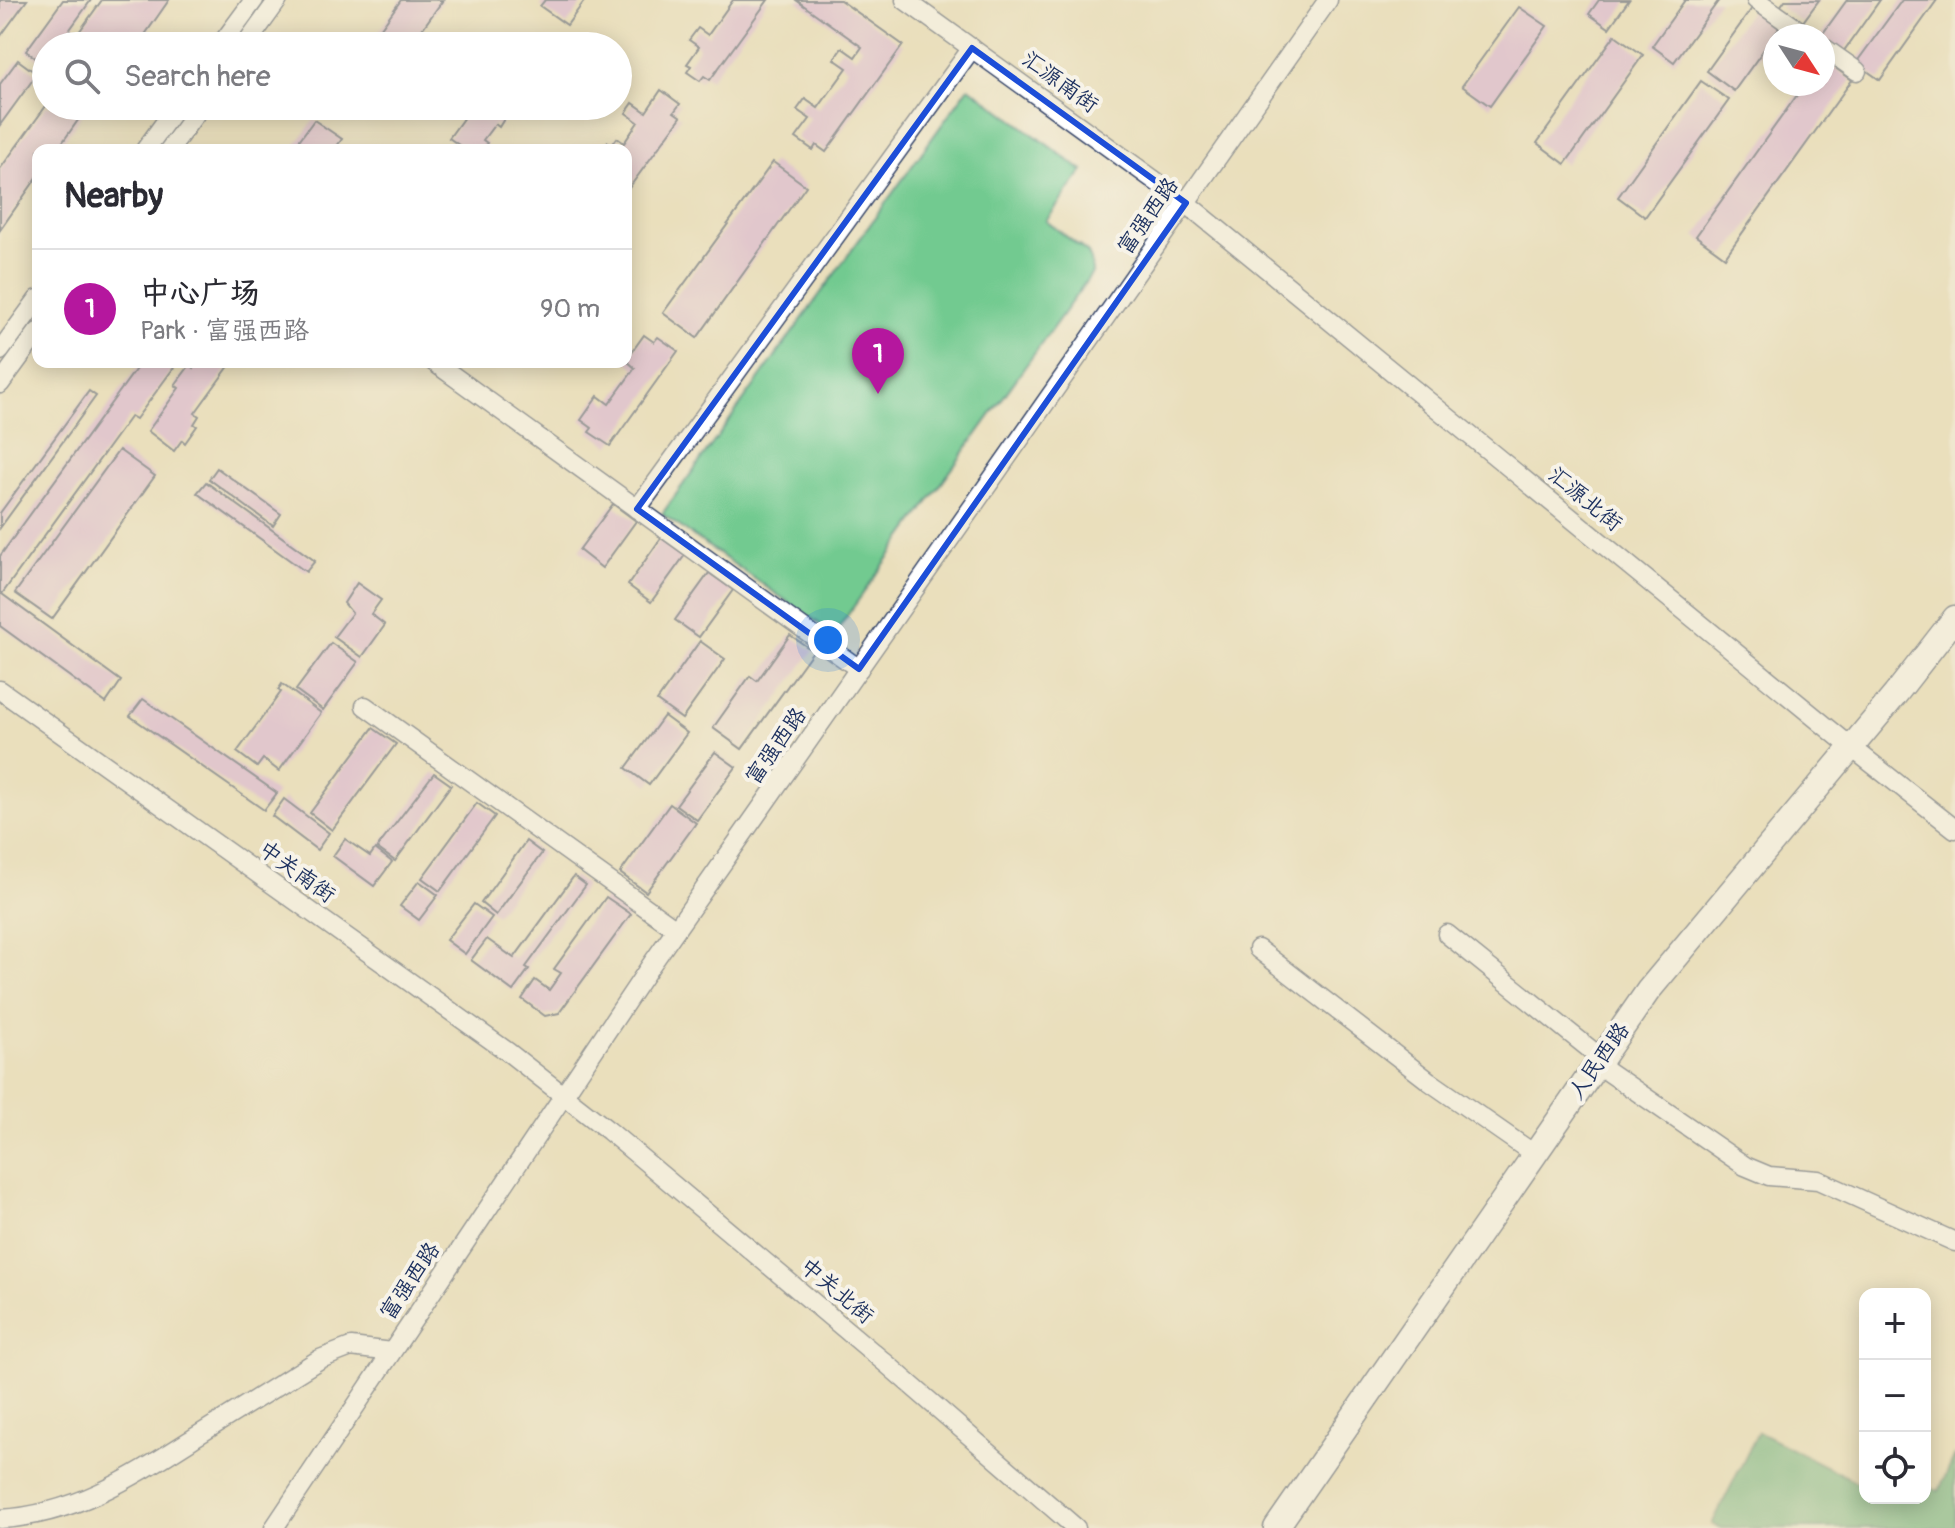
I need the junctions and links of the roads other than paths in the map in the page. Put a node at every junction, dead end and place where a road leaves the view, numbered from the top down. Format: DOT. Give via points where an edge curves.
graph roads {
  1 [pos="254,0"];
  2 [pos="278,0"];
  3 [pos="905,0"];
  4 [pos="1328,0"];
  5 [pos="1756,0"];
  6 [pos="1790,24"];
  7 [pos="230,32"];
  8 [pos="255,32"];
  9 [pos="972,48"];
  10 [pos="1835,55"];
  11 [pos="1857,71"];
  12 [pos="167,120"];
  13 [pos="191,120"];
  14 [pos="149,144"];
  15 [pos="173,144"];
  16 [pos="1186,203"];
  17 [pos="32,307"];
  18 [pos="32,340"];
  19 [pos="0,351"];
  20 [pos="442,368"];
  21 [pos="0,384"];
  22 [pos="637,509"];
  23 [pos="1955,618"];
  24 [pos="859,669"];
  25 [pos="0,690"];
  26 [pos="365,706"];
  27 [pos="1851,747"];
  28 [pos="1955,829"];
  29 [pos="676,929"];
  30 [pos="1447,934"];
  31 [pos="1258,949"];
  32 [pos="1599,1061"];
  33 [pos="563,1095"];
  34 [pos="1534,1154"];
  35 [pos="1955,1242"];
  36 [pos="391,1352"];
  37 [pos="0,1519"];
  38 [pos="274,1528"];
  39 [pos="1076,1528"];
  40 [pos="1276,1528"];
  1 -- 7 [label="street"];
  2 -- 8 [label="street"];
  3 -- 9 [label="street, 汇源南街"];
  4 -- 16 [label="street, 富强西路"];
  5 -- 6 [label="street"];
  9 -- 16 [label="street, 汇源南街"];
  9 -- 22 [label="street"];
  10 -- 11 [label="street"];
  12 -- 14 [label="street"];
  13 -- 15 [label="street"];
  16 -- 24 [label="street, 富强西路"];
  16 -- 27 [label="street, 汇源北街"];
  17 -- 19 [label="street"];
  18 -- 21 [label="street"];
  20 -- 22 [label="street"];
  22 -- 24 [label="street"];
  23 -- 27 [label="main road, 人民西路"];
  24 -- 29 [label="street, 富强西路"];
  25 -- 33 [label="street, 中关南街"];
  26 -- 29 [label="street"];
  27 -- 28 [label="street, 汇源北街"];
  27 -- 32 [label="main road, 人民西路" via="1669,963"];
  29 -- 33 [label="street, 富强西路"];
  30 -- 32 [label="street"];
  31 -- 34 [label="street"];
  32 -- 34 [label="main road, 人民西路"];
  32 -- 35 [label="street" via="1745,1166 1769,1176 1818,1180"];
  33 -- 36 [label="street, 富强西路"];
  33 -- 39 [label="street, 中关北街"];
  34 -- 40 [label="main road, 人民西路"];
  36 -- 37 [label="street" via="351,1347 320,1359 126,1481 74,1505"];
  36 -- 38 [label="street, 富强西路"];
}
